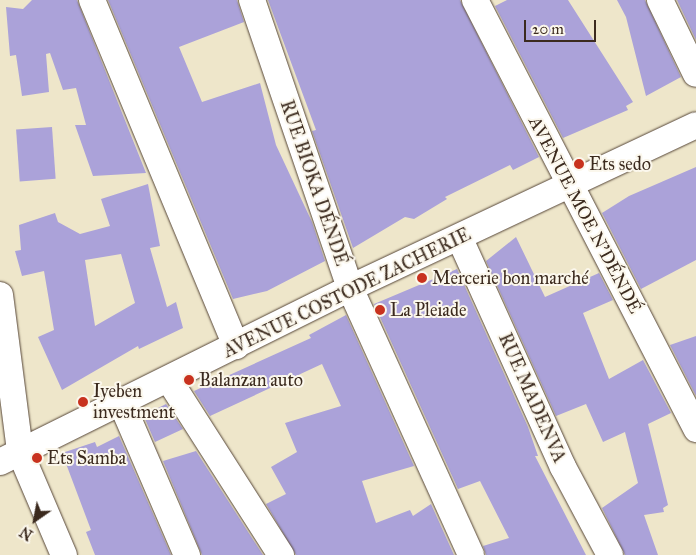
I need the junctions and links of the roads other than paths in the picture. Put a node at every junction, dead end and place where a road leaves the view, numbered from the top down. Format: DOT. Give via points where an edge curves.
graph roads {
  1 [pos="92,0"];
  2 [pos="252,0"];
  3 [pos="476,0"];
  4 [pos="660,0"];
  5 [pos="696,74"];
  6 [pos="696,126"];
  7 [pos="572,185"];
  8 [pos="460,239"];
  9 [pos="350,288"];
  10 [pos="0,295"];
  11 [pos="236,346"];
  12 [pos="169,380"];
  13 [pos="121,402"];
  14 [pos="696,429"];
  15 [pos="10,457"];
  16 [pos="64,555"];
  17 [pos="187,555"];
  18 [pos="281,555"];
  19 [pos="471,555"];
  20 [pos="610,555"];
  1 -- 11 [label="street"];
  2 -- 9 [label="street, RUE BIOKA DÉNDÉ"];
  3 -- 7 [label="street, AVENUE MOE N'DÉNDÉ" via="544,137"];
  4 -- 5 [label="street"];
  6 -- 7 [label="street, AVENUE COSTODE ZACHERIE"];
  7 -- 8 [label="street, AVENUE COSTODE ZACHERIE"];
  7 -- 14 [label="street, AVENUE MOE N'DÉNDÉ"];
  8 -- 9 [label="street, AVENUE COSTODE ZACHERIE"];
  8 -- 20 [label="street, RUE MADENVA" via="563,467"];
  9 -- 11 [label="street, AVENUE COSTODE ZACHERIE"];
  9 -- 19 [label="street, RUE BIOKA DÉNDÉ"];
  10 -- 15 [label="street"];
  11 -- 12 [label="street, AVENUE COSTODE ZACHERIE"];
  12 -- 13 [label="street, AVENUE COSTODE ZACHERIE"];
  12 -- 18 [label="street"];
  13 -- 15 [label="street, AVENUE COSTODE ZACHERIE"];
  13 -- 17 [label="street"];
  15 -- 16 [label="street"];
}
